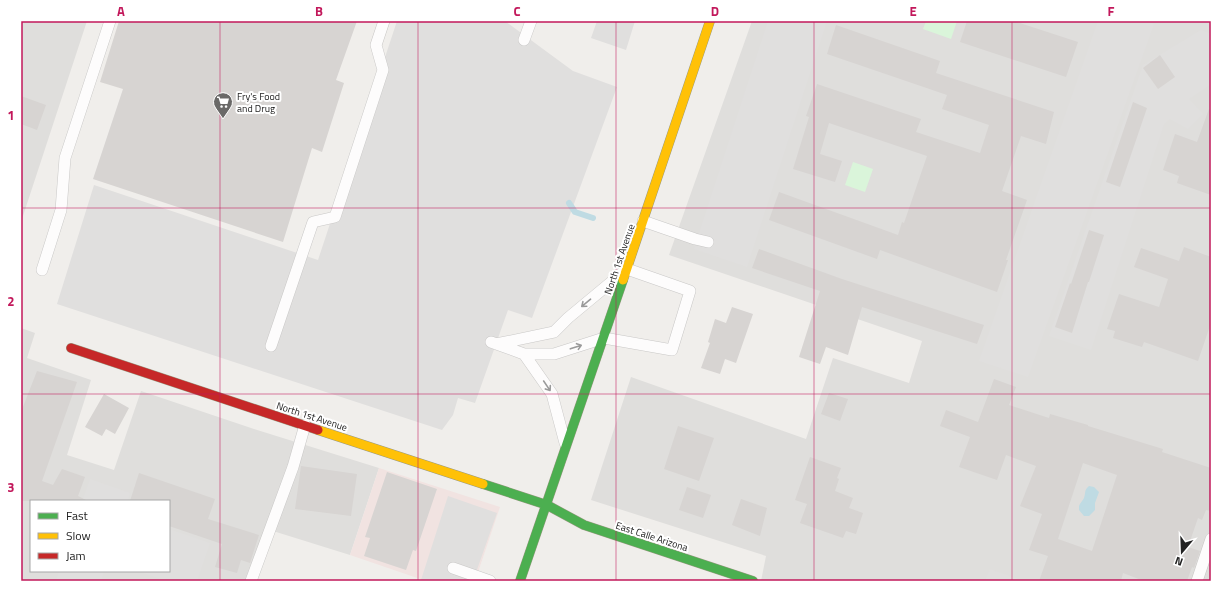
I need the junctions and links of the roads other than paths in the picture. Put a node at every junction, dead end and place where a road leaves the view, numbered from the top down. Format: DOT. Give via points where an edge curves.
graph roads {
  1 [pos="110,21"];
  2 [pos="384,21"];
  3 [pos="531,21"];
  4 [pos="710,21"];
  5 [pos="524,40"];
  6 [pos="643,221"];
  7 [pos="708,242"];
  8 [pos="627,269"];
  9 [pos="42,270"];
  10 [pos="604,338"];
  11 [pos="271,346"];
  12 [pos="71,348"];
  13 [pos="524,354"];
  14 [pos="306,425"];
  15 [pos="566,447"];
  16 [pos="547,505"];
  17 [pos="1211,539"];
  18 [pos="453,568"];
  19 [pos="251,581"];
  20 [pos="490,581"];
  21 [pos="520,581"];
  22 [pos="753,581"];
  23 [pos="1197,581"];
  1 -- 9 [label="lane" via="65,158 61,210"];
  2 -- 11 [label="lane" via="376,45 383,70 335,217 314,222"];
  3 -- 5 [label="lane"];
  4 -- 6 [label="street, North 1st Avenue"];
  6 -- 7 [label="lane"];
  6 -- 8 [label="street, North 1st Avenue"];
  8 -- 10 [label="street, North 1st Avenue"];
  8 -- 10 [label="lane" via="690,290 672,350"];
  8 -- 13 [label="lane, one-way" via="554,332 494,343"];
  13 -- 10 [label="lane, one-way" via="554,354"];
  10 -- 15 [label="street, North 1st Avenue"];
  12 -- 14 [label="street, North 1st Avenue"];
  13 -- 15 [label="lane, one-way" via="552,394"];
  14 -- 16 [label="street, North 1st Avenue"];
  14 -- 19 [label="lane"];
  15 -- 16 [label="street, North 1st Avenue"];
  16 -- 21 [label="street, North 1st Avenue"];
  16 -- 22 [label="street, East Calle Arizona" via="584,525"];
  17 -- 23 [label="lane"];
  18 -- 20 [label="lane"];
}
